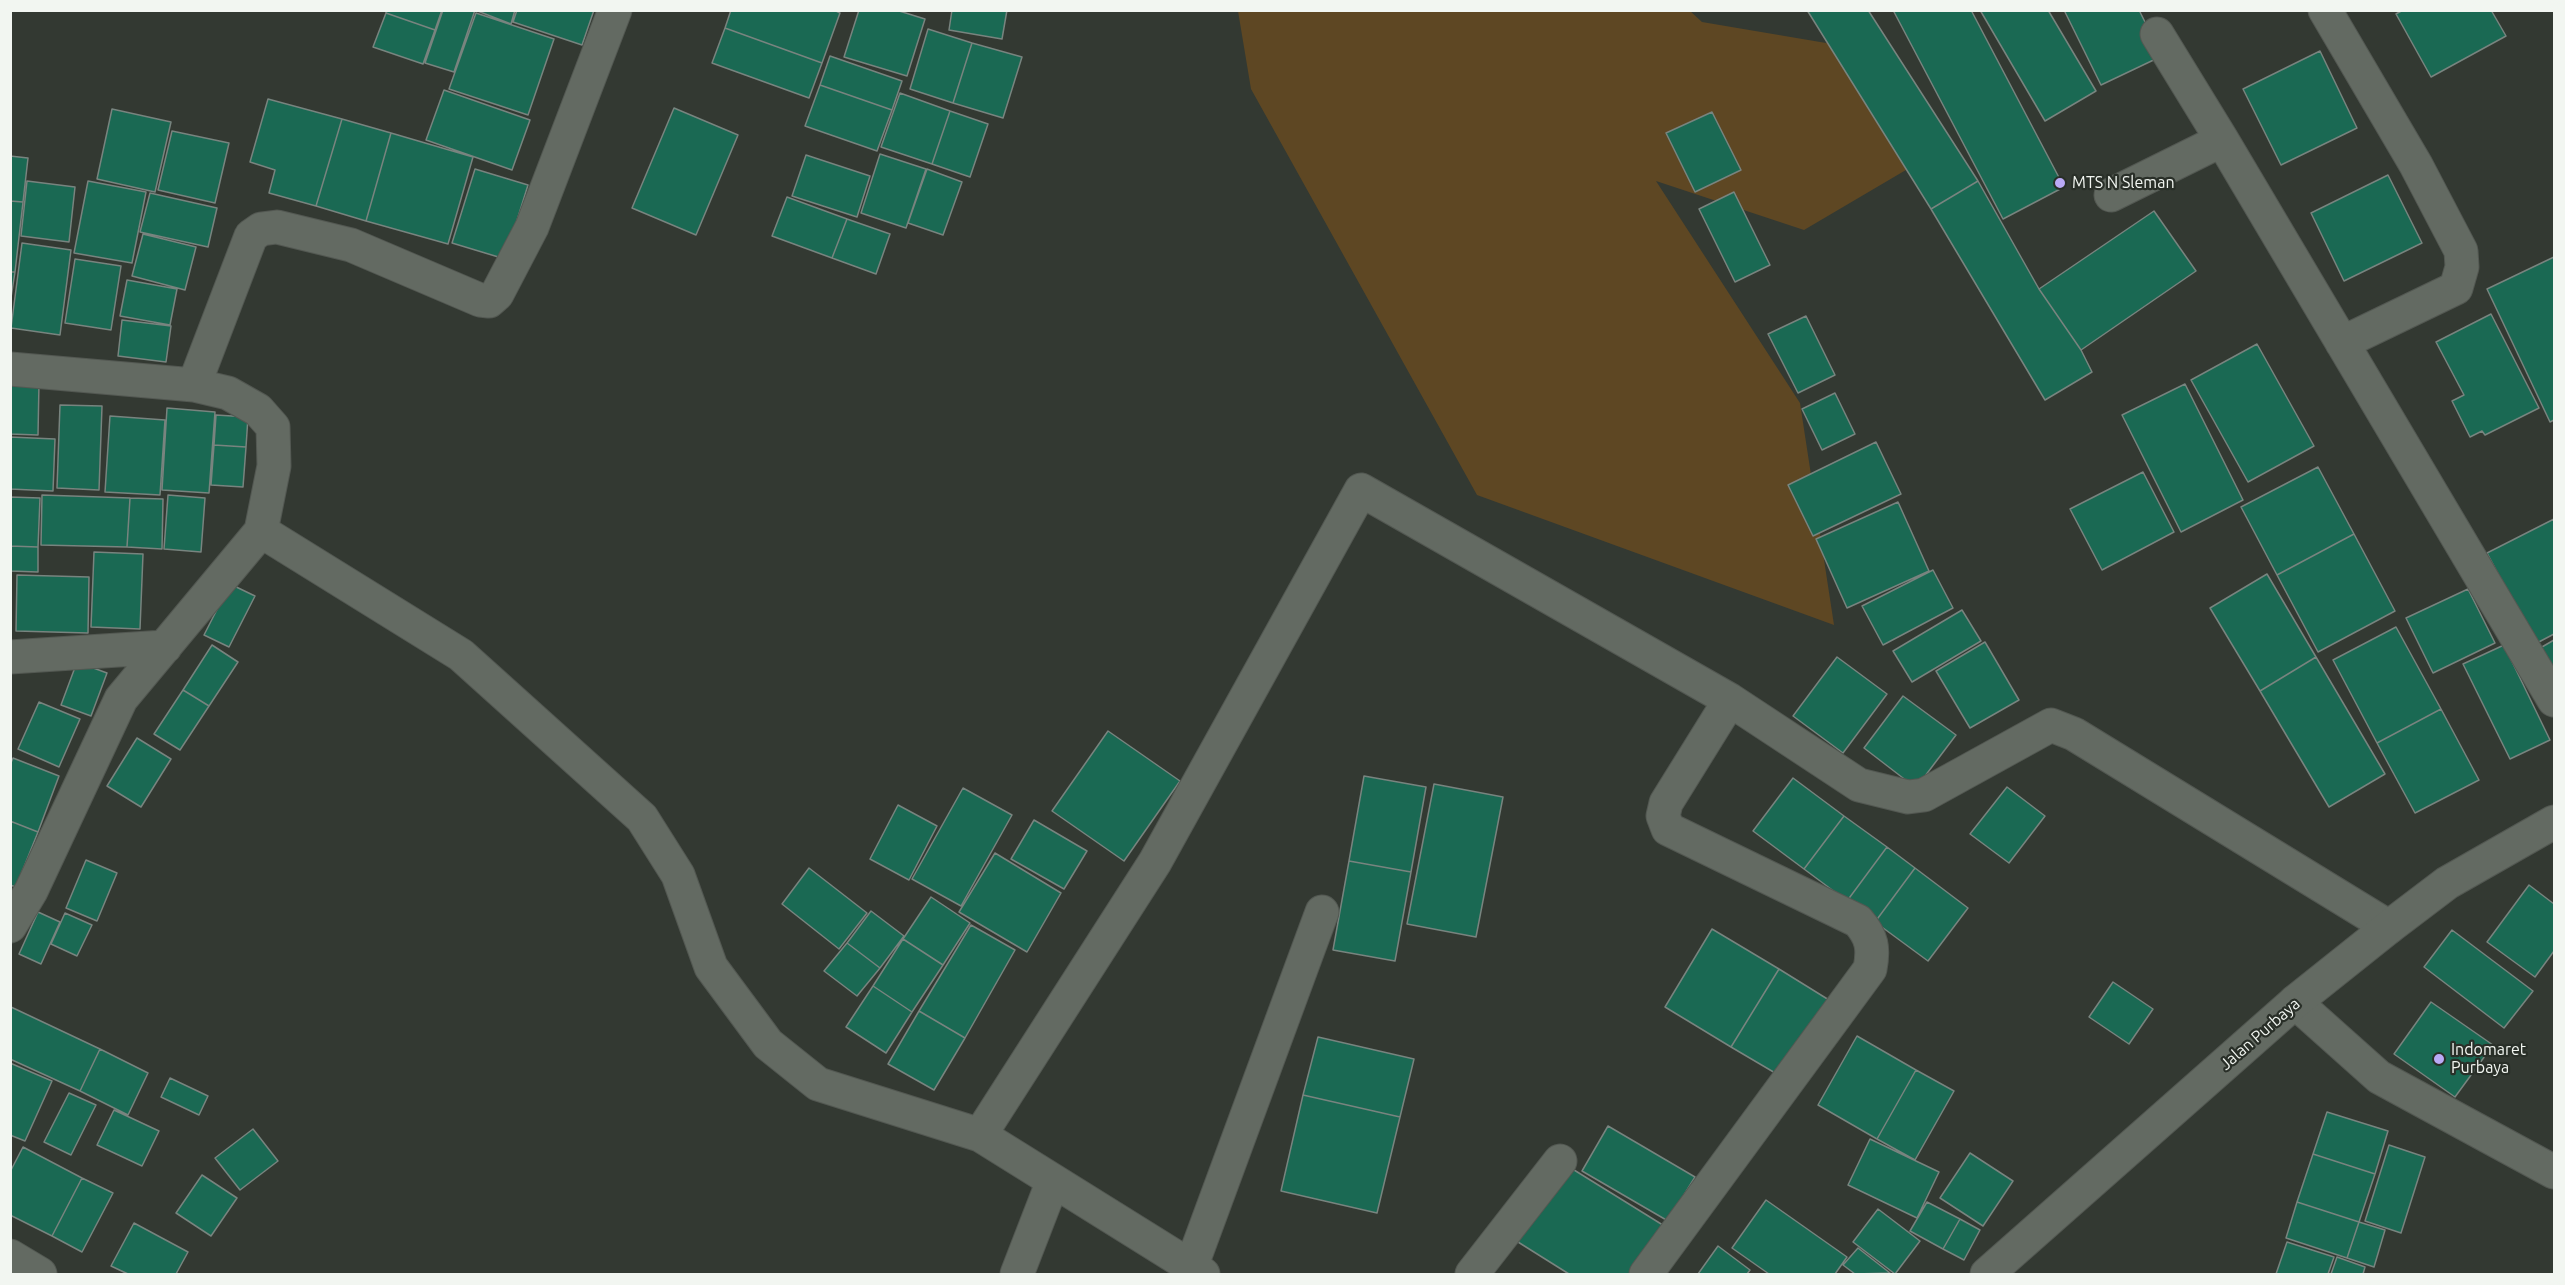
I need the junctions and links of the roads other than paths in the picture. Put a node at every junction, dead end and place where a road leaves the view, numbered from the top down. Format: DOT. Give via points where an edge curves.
graph roads {
  1 [pos="615,10"];
  2 [pos="2325,10"];
  3 [pos="2157,34"];
  4 [pos="2222,140"];
  5 [pos="2111,195"];
  6 [pos="2342,343"];
  7 [pos="10,369"];
  8 [pos="194,385"];
  9 [pos="261,531"];
  10 [pos="165,648"];
  11 [pos="10,657"];
  12 [pos="1730,700"];
  13 [pos="2554,700"];
  14 [pos="2554,822"];
  15 [pos="1322,912"];
  16 [pos="10,926"];
  17 [pos="2389,927"];
  18 [pos="2295,1002"];
  19 [pos="980,1135"];
  20 [pos="1560,1161"];
  21 [pos="2554,1172"];
  22 [pos="1053,1181"];
  23 [pos="10,1256"];
  24 [pos="1197,1271"];
  25 [pos="40,1275"];
  26 [pos="1017,1275"];
  27 [pos="1472,1275"];
  28 [pos="1646,1275"];
  29 [pos="1987,1275"];
  1 -- 8 [label="street" via="532,227 497,294 489,301 480,300 351,245 277,227 261,230 251,236"];
  2 -- 6 [label="street" via="2416,165 2461,251 2462,267 2456,288"];
  3 -- 4 [label="street"];
  4 -- 5 [label="street"];
  4 -- 6 [label="street"];
  6 -- 13 [label="street"];
  7 -- 8 [label="street"];
  8 -- 9 [label="street" via="228,393 258,410 273,427 274,466"];
  9 -- 10 [label="street"];
  9 -- 19 [label="street" via="461,655 642,818 678,875 711,967 768,1044 818,1084"];
  10 -- 11 [label="street"];
  10 -- 16 [label="street" via="121,699 31,891"];
  12 -- 17 [label="street" via="1859,785 1908,797 1924,795 2052,725 2074,734"];
  12 -- 19 [label="street" via="1361,490 1155,862"];
  12 -- 28 [label="street" via="1666,803 1663,816 1668,829 1858,921 1869,934 1874,950 1870,969"];
  14 -- 17 [label="street, Jalan Purbaya" via="2447,883"];
  15 -- 24 [label="street"];
  17 -- 18 [label="street, Jalan Purbaya"];
  18 -- 21 [label="street" via="2379,1077"];
  18 -- 29 [label="street, Jalan Purbaya"];
  19 -- 22 [label="street"];
  20 -- 27 [label="street"];
  22 -- 24 [label="street"];
  22 -- 26 [label="street"];
  23 -- 25 [label="street"];
}
